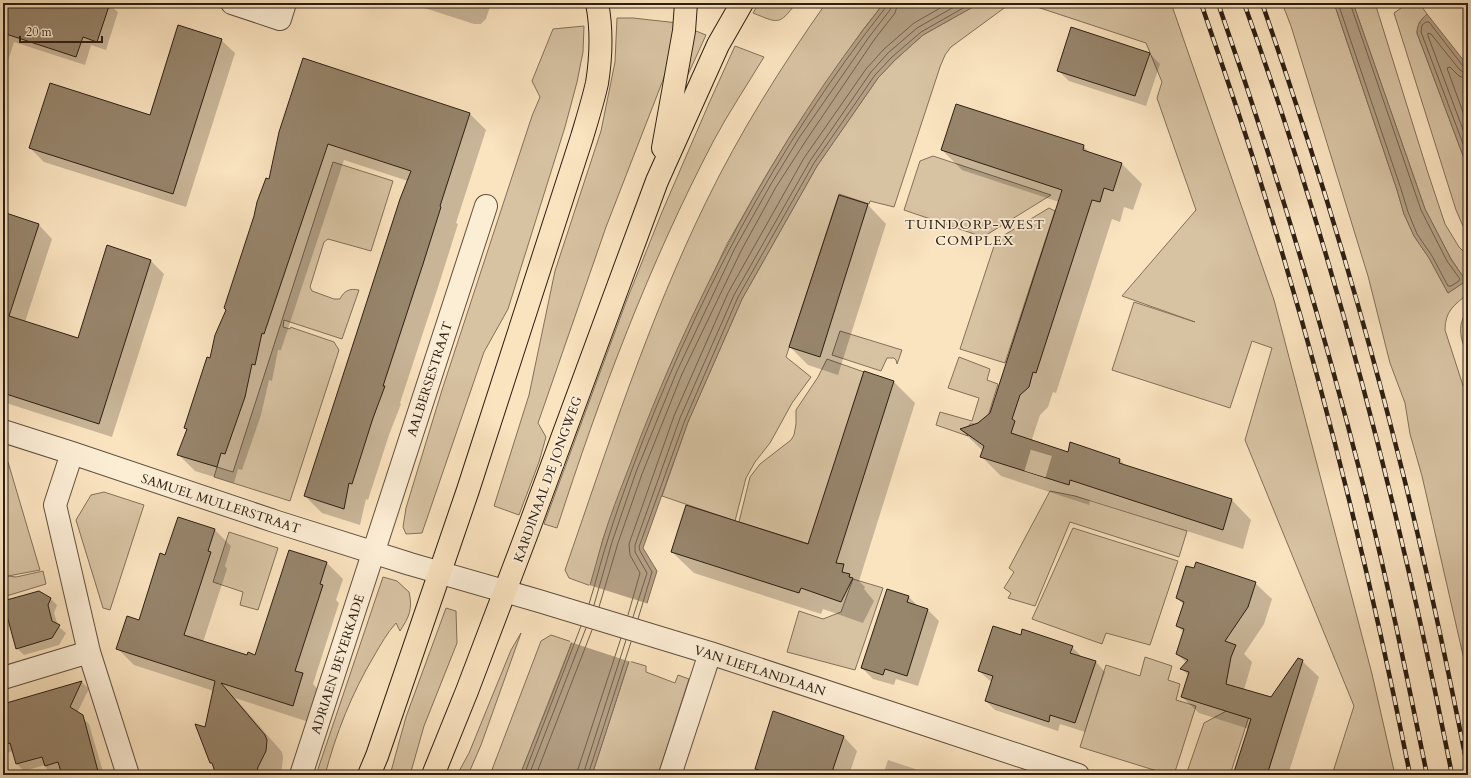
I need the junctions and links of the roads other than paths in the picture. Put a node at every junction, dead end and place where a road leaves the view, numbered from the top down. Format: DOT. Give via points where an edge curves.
graph roads {
  1 [pos="232,3"];
  2 [pos="597,3"];
  3 [pos="686,3"];
  4 [pos="742,3"];
  5 [pos="283,11"];
  6 [pos="657,181"];
  7 [pos="486,206"];
  8 [pos="3,431"];
  9 [pos="72,453"];
  10 [pos="374,552"];
  11 [pos="440,573"];
  12 [pos="505,591"];
  13 [pos="89,652"];
  14 [pos="710,653"];
  15 [pos="3,678"];
  16 [pos="128,775"];
  17 [pos="301,775"];
  18 [pos="369,775"];
  19 [pos="433,775"];
  20 [pos="670,775"];
  21 [pos="1078,775"];
  1 -- 5 [label="street"];
  2 -- 11 [label="main road" via="600,52 597,83 582,137"];
  3 -- 6 [label="main road" via="684,31"];
  4 -- 6 [label="main road" via="718,45"];
  6 -- 12 [label="main road, KARDINAAL DE JONGWEG"];
  7 -- 10 [label="street, AALBERSESTRAAT"];
  8 -- 9 [label="street, SAMUEL MULLERSTRAAT"];
  9 -- 10 [label="street, SAMUEL MULLERSTRAAT"];
  9 -- 13 [label="street" via="55,505"];
  10 -- 11 [label="street, SAMUEL MULLERSTRAAT"];
  10 -- 17 [label="street, ADRIAEN BEYERKADE"];
  11 -- 12 [label="street, VAN LIEFLANDLAAN"];
  11 -- 18 [label="main road"];
  12 -- 14 [label="street, VAN LIEFLANDLAAN"];
  12 -- 19 [label="main road, KARDINAAL DE JONGWEG"];
  13 -- 15 [label="street"];
  13 -- 16 [label="street"];
  14 -- 20 [label="street"];
  14 -- 21 [label="street, VAN LIEFLANDLAAN"];
}
